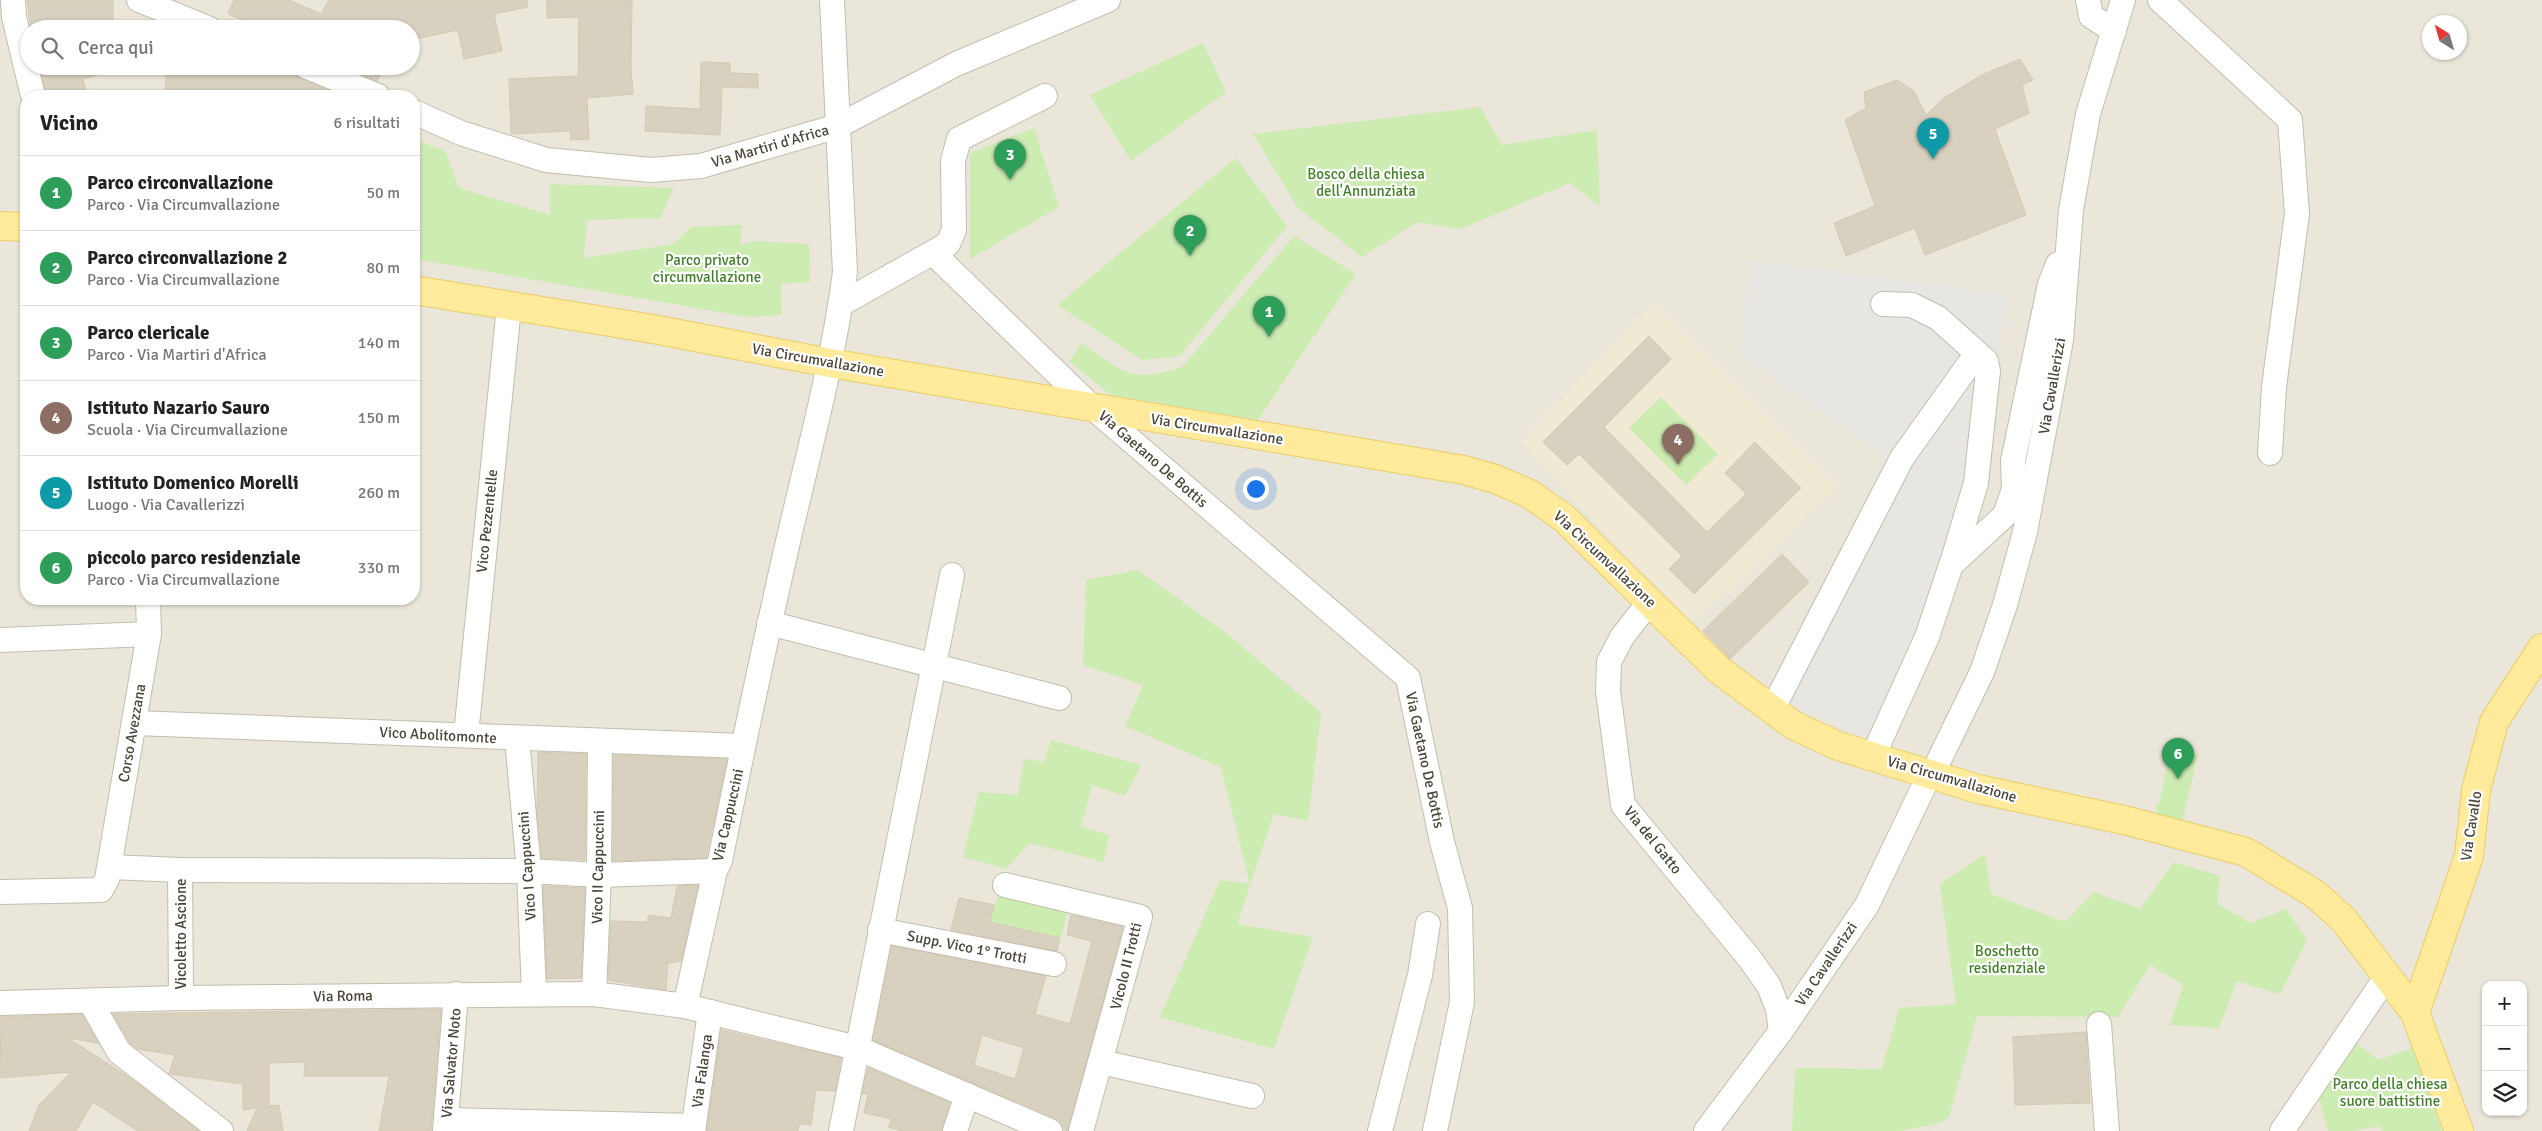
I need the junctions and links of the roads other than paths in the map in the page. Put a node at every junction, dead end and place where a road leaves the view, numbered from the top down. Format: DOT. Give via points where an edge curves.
graph roads {
  1 [pos="13,0"];
  2 [pos="139,0"];
  3 [pos="832,0"];
  4 [pos="1108,0"];
  5 [pos="2088,0"];
  6 [pos="2123,0"];
  7 [pos="2160,0"];
  8 [pos="188,20"];
  9 [pos="2114,31"];
  10 [pos="20,42"];
  11 [pos="28,75"];
  12 [pos="327,75"];
  13 [pos="32,90"];
  14 [pos="363,90"];
  15 [pos="1045,96"];
  16 [pos="420,115"];
  17 [pos="838,126"];
  18 [pos="0,226"];
  19 [pos="20,227"];
  20 [pos="2068,248"];
  21 [pos="934,254"];
  22 [pos="420,291"];
  23 [pos="841,304"];
  24 [pos="1883,304"];
  25 [pos="509,307"];
  26 [pos="1977,353"];
  27 [pos="830,363"];
  28 [pos="1093,408"];
  29 [pos="2270,452"];
  30 [pos="1951,565"];
  31 [pos="952,575"];
  32 [pos="1650,601"];
  33 [pos="148,605"];
  34 [pos="769,624"];
  35 [pos="149,634"];
  36 [pos="0,640"];
  37 [pos="2542,648"];
  38 [pos="934,666"];
  39 [pos="1059,698"];
  40 [pos="1772,710"];
  41 [pos="134,723"];
  42 [pos="466,735"];
  43 [pos="517,739"];
  44 [pos="600,741"];
  45 [pos="743,746"];
  46 [pos="1873,756"];
  47 [pos="1939,760"];
  48 [pos="1925,784"];
  49 [pos="110,867"];
  50 [pos="180,870"];
  51 [pos="529,870"];
  52 [pos="715,871"];
  53 [pos="599,874"];
  54 [pos="1005,885"];
  55 [pos="0,892"];
  56 [pos="1428,924"];
  57 [pos="880,930"];
  58 [pos="1054,964"];
  59 [pos="2387,976"];
  60 [pos="534,993"];
  61 [pos="456,994"];
  62 [pos="594,994"];
  63 [pos="181,998"];
  64 [pos="90,1001"];
  65 [pos="0,1003"];
  66 [pos="684,1006"];
  67 [pos="710,1012"];
  68 [pos="2415,1013"];
  69 [pos="2099,1024"];
  70 [pos="1780,1031"];
  71 [pos="857,1048"];
  72 [pos="1101,1062"];
  73 [pos="967,1095"];
  74 [pos="1252,1096"];
  75 [pos="446,1125"];
  76 [pos="693,1129"];
  77 [pos="221,1131"];
  78 [pos="841,1131"];
  79 [pos="955,1131"];
  80 [pos="1050,1131"];
  81 [pos="1081,1131"];
  82 [pos="1380,1131"];
  83 [pos="1435,1131"];
  84 [pos="1706,1131"];
  85 [pos="2107,1131"];
  86 [pos="2282,1131"];
  87 [pos="2458,1131"];
  1 -- 10 [label="street"];
  2 -- 8 [label="street"];
  3 -- 17 [label="street, Via Cappuccini"];
  4 -- 17 [label="street, Via Martiri d'Africa" via="956,64"];
  5 -- 9 [label="street" via="2091,16"];
  6 -- 9 [label="street, Via Cavallerizzi"];
  7 -- 29 [label="street" via="2290,120 2297,214 2274,387"];
  9 -- 20 [label="street, Via Cavallerizzi" via="2088,114 2071,210"];
  11 -- 13 [label="street"];
  12 -- 14 [label="street"];
  15 -- 21 [label="street" via="959,139 953,161 954,230 948,244"];
  16 -- 17 [label="street, Via Martiri d'Africa" via="461,133 546,160 651,170 701,166"];
  17 -- 23 [label="street, Via Cappuccini" via="845,272"];
  18 -- 19 [label="main road"];
  20 -- 30 [label="street" via="2050,284 2013,461 2014,488 2005,515"];
  20 -- 47 [label="street, Via Cavallerizzi" via="2061,340 2025,532 1982,672"];
  21 -- 23 [label="street"];
  21 -- 28 [label="street, Via Gaetano De Bottis"];
  22 -- 25 [label="main road, Via Circumvallazione"];
  23 -- 27 [label="street, Via Cappuccini"];
  24 -- 26 [label="street" via="1912,305 1938,318"];
  25 -- 27 [label="main road, Via Circumvallazione" via="653,329"];
  25 -- 42 [label="street, Vico Pezzentelle"];
  26 -- 30 [label="street" via="1986,361 1988,371 1976,483"];
  26 -- 40 [label="street" via="1902,458"];
  27 -- 28 [label="main road, Via Circumvallazione"];
  27 -- 34 [label="street, Via Cappuccini"];
  28 -- 32 [label="main road, Via Circumvallazione" via="1464,470 1495,479 1530,494 1564,518"];
  28 -- 83 [label="street, Via Gaetano De Bottis" via="1408,678 1442,842 1460,908 1462,1002"];
  30 -- 46 [label="street" via="1927,637"];
  31 -- 38 [label="street"];
  32 -- 40 [label="main road, Via Circumvallazione" via="1719,670"];
  32 -- 70 [label="street, Via del Gatto" via="1622,637 1609,662 1608,691 1623,805 1764,980 1778,1009"];
  33 -- 35 [label="street, Corso Avezzana"];
  34 -- 38 [label="street"];
  34 -- 45 [label="street, Via Cappuccini"];
  35 -- 36 [label="street"];
  35 -- 41 [label="street, Corso Avezzana"];
  37 -- 68 [label="main road, Via Cavallo" via="2494,722 2476,790 2469,856"];
  38 -- 39 [label="street"];
  38 -- 57 [label="street"];
  40 -- 46 [label="main road, Via Circumvallazione" via="1793,725 1838,746"];
  41 -- 42 [label="street, Vico Abolitomonte"];
  41 -- 49 [label="street, Corso Avezzana"];
  42 -- 43 [label="street, Vico Abolitomonte"];
  43 -- 44 [label="street, Vico Abolitomonte"];
  43 -- 51 [label="street, Vico I Cappuccini"];
  44 -- 45 [label="street, Vico Abolitomonte"];
  44 -- 53 [label="street, Vico II Cappuccini"];
  45 -- 52 [label="street, Via Cappuccini" via="720,861"];
  46 -- 59 [label="main road, Via Circumvallazione" via="1978,789 2124,820 2246,852 2315,894 2344,920"];
  48 -- 70 [label="street, Via Cavallerizzi" via="1867,905"];
  49 -- 50 [label="street"];
  49 -- 55 [label="street, Corso Avezzana" via="100,890"];
  50 -- 51 [label="street"];
  50 -- 63 [label="street, Vicoletto Ascione"];
  51 -- 53 [label="street"];
  51 -- 60 [label="street, Vico I Cappuccini"];
  52 -- 53 [label="street"];
  52 -- 66 [label="street, Via Cappuccini"];
  53 -- 62 [label="street, Vico II Cappuccini"];
  54 -- 72 [label="street, Vicolo II Trotti" via="1140,917"];
  56 -- 82 [label="street" via="1420,975"];
  57 -- 58 [label="street, Supp. Vico 1° Trotti"];
  57 -- 71 [label="street"];
  59 -- 68 [label="main road, Via Circumvallazione"];
  59 -- 86 [label="street"];
  60 -- 61 [label="street, Via Roma"];
  60 -- 62 [label="street, Via Roma"];
  61 -- 63 [label="street, Via Roma"];
  61 -- 75 [label="street, Via Salvator Noto"];
  62 -- 66 [label="street, Via Roma"];
  63 -- 64 [label="street, Via Roma"];
  64 -- 65 [label="street, Via Roma"];
  64 -- 77 [label="street" via="119,1052"];
  66 -- 67 [label="street, Via Roma"];
  67 -- 71 [label="street, Via Roma"];
  67 -- 76 [label="street, Via Falanga"];
  68 -- 87 [label="main road, Via Circumvallazione"];
  69 -- 85 [label="street"];
  70 -- 84 [label="street, Via Cavallerizzi"];
  71 -- 73 [label="street, Via Roma"];
  71 -- 78 [label="street"];
  72 -- 74 [label="street"];
  72 -- 81 [label="street, Vicolo II Trotti"];
  73 -- 79 [label="street"];
  73 -- 80 [label="street, Via Roma"];
  75 -- 76 [label="street"];
}
